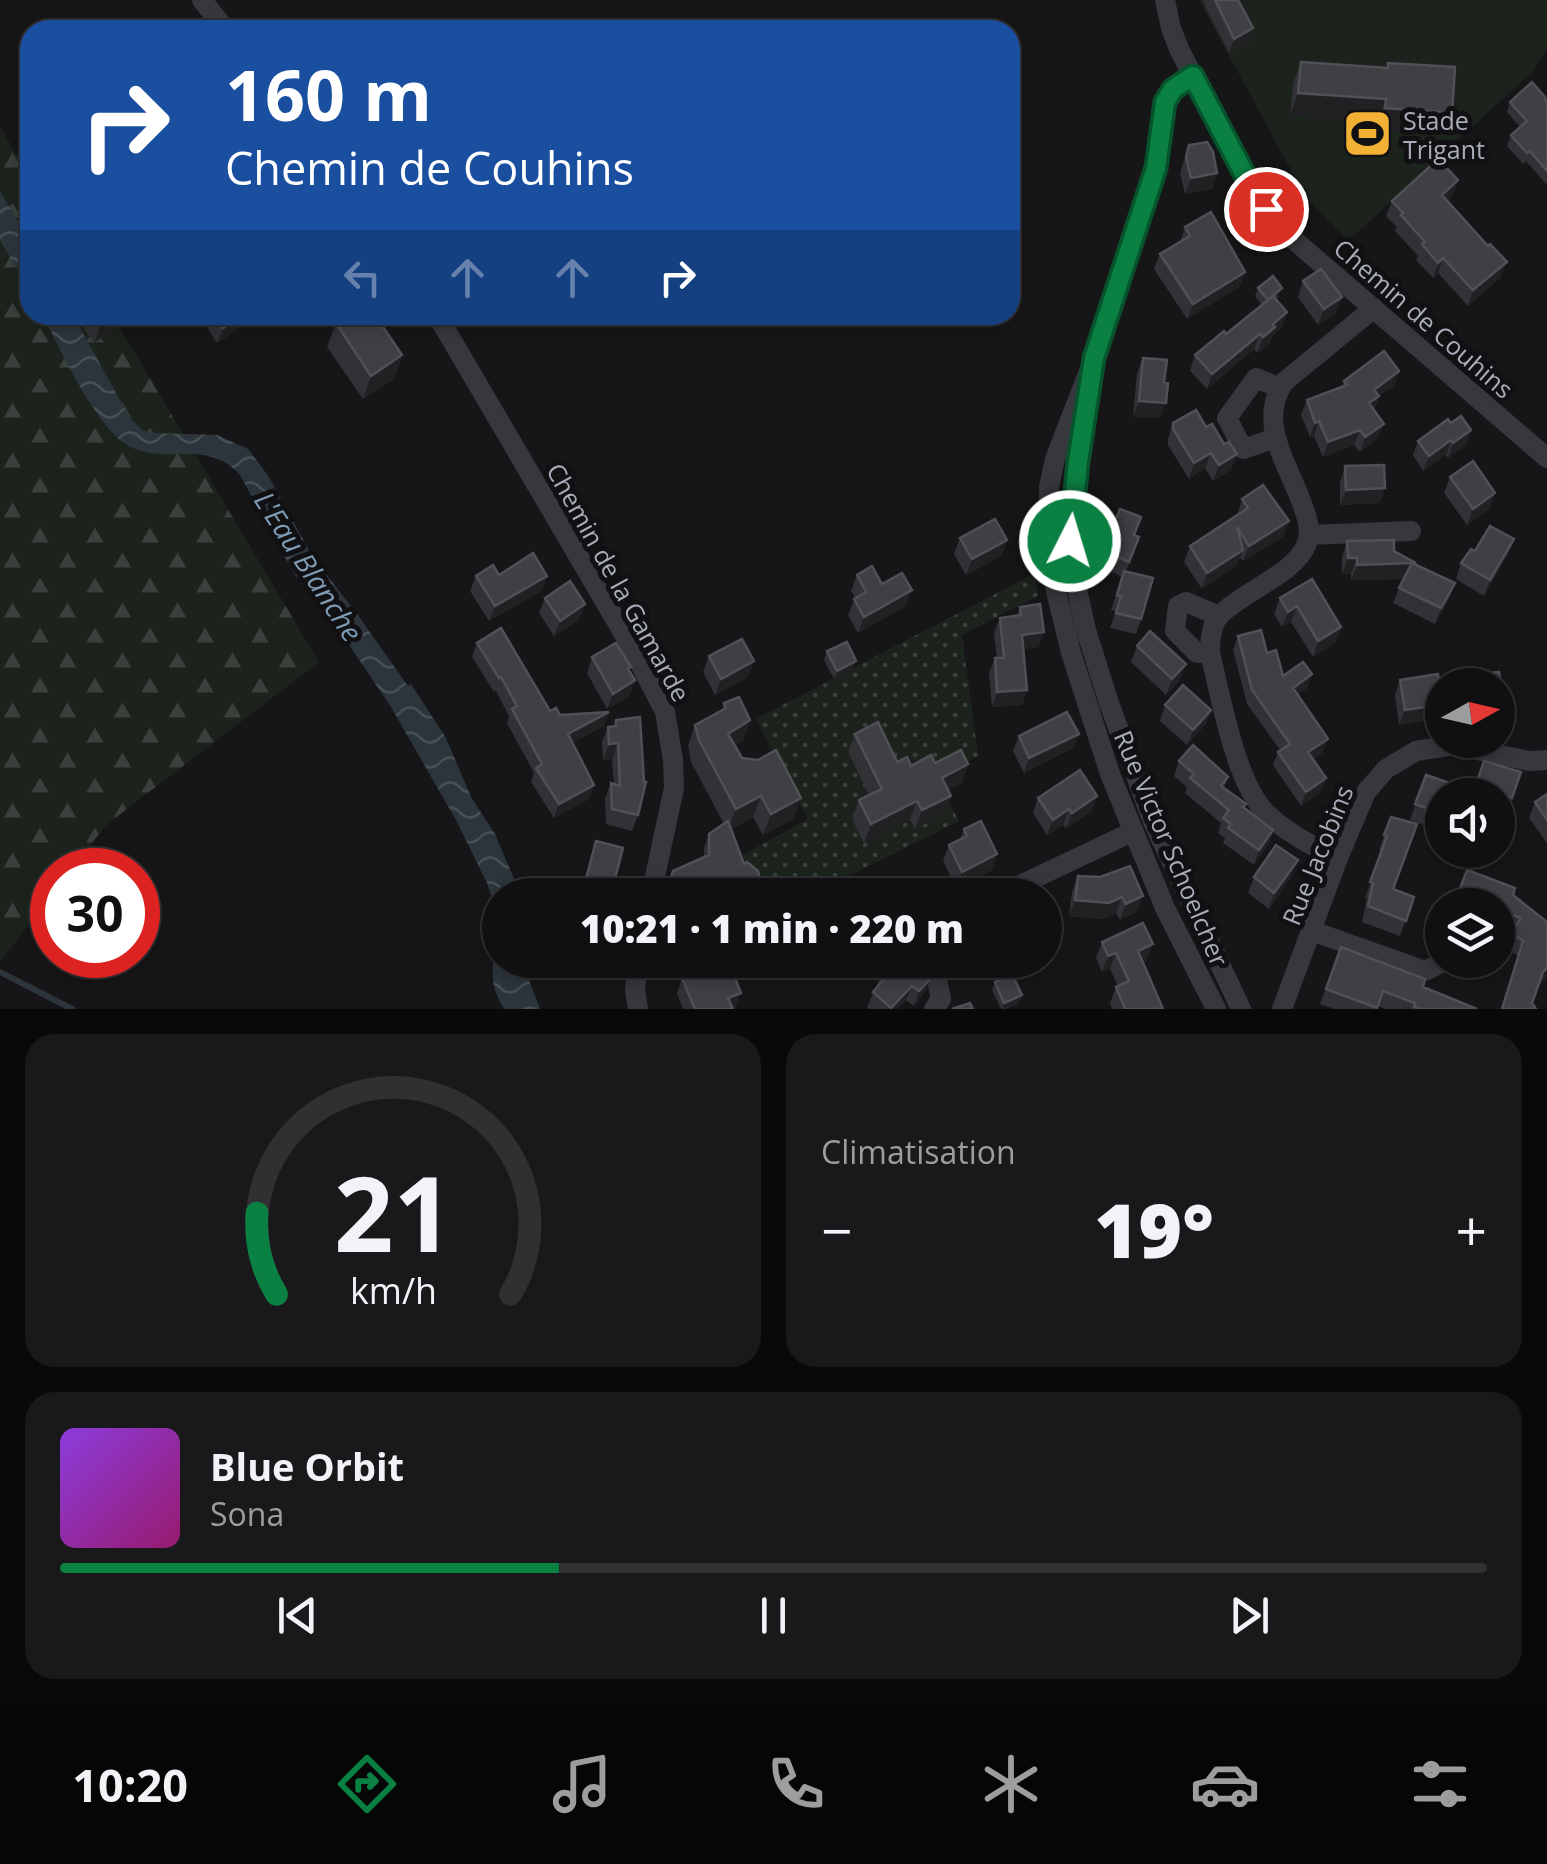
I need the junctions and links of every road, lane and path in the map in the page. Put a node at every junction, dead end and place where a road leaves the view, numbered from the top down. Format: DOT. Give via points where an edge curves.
graph roads {
  1 [pos="202,0"];
  2 [pos="1165,0"];
  3 [pos="218,20"];
  4 [pos="1193,76"];
  5 [pos="1374,308"];
  6 [pos="444,325"];
  7 [pos="1094,358"];
  8 [pos="1280,388"];
  9 [pos="1276,438"];
  10 [pos="1547,458"];
  11 [pos="1410,531"];
  12 [pos="1309,535"];
  13 [pos="1219,616"];
  14 [pos="1210,652"];
  15 [pos="1547,760"];
  16 [pos="1132,832"];
  17 [pos="1338,858"];
  18 [pos="655,878"];
  19 [pos="1035,878"];
  20 [pos="1312,931"];
  21 [pos="1425,970"];
  22 [pos="636,978"];
  23 [pos="936,978"];
  24 [pos="638,1009"];
  25 [pos="934,1009"];
  26 [pos="1216,1009"];
  27 [pos="1241,1009"];
  28 [pos="1282,1009"];
  1 -- 3 [label="street"];
  2 -- 4 [label="street, Chemin de Couhins"];
  4 -- 5 [label="street, Chemin de Couhins" via="1276,222"];
  4 -- 7 [label="street, Rue Victor Schoelcher" via="1165,102 1156,168"];
  5 -- 8 [label="street"];
  5 -- 10 [label="street, Chemin de Couhins"];
  6 -- 18 [label="street, Chemin de la Gamarde" via="665,712 674,788"];
  7 -- 16 [label="street, Rue Victor Schoelcher" via="1054,459 1048,558 1084,699"];
  7 -- 27 [label="street, Rue Victor Schoelcher" via="1070,541 1086,630 1153,822"];
  8 -- 9 [label="street" via="1272,410"];
  8 -- 9 [label="street" via="1256,378 1226,418 1243,449"];
  9 -- 12 [label="street"];
  11 -- 12 [label="street"];
  12 -- 13 [label="street" via="1296,560"];
  13 -- 14 [label="street"];
  13 -- 14 [label="street" via="1186,602 1178,606 1175,632 1197,653"];
  14 -- 17 [label="street" via="1251,793 1281,826"];
  15 -- 17 [label="street, Rue Jacobins" via="1454,745 1416,750 1366,792"];
  16 -- 19 [label="street"];
  16 -- 26 [label="street, Rue Victor Schoelcher"];
  17 -- 20 [label="street, Rue Jacobins"];
  20 -- 21 [label="street"];
  20 -- 28 [label="street, Rue Jacobins"];
  22 -- 24 [label="street"];
  23 -- 25 [label="street" via="941,999"];
}
